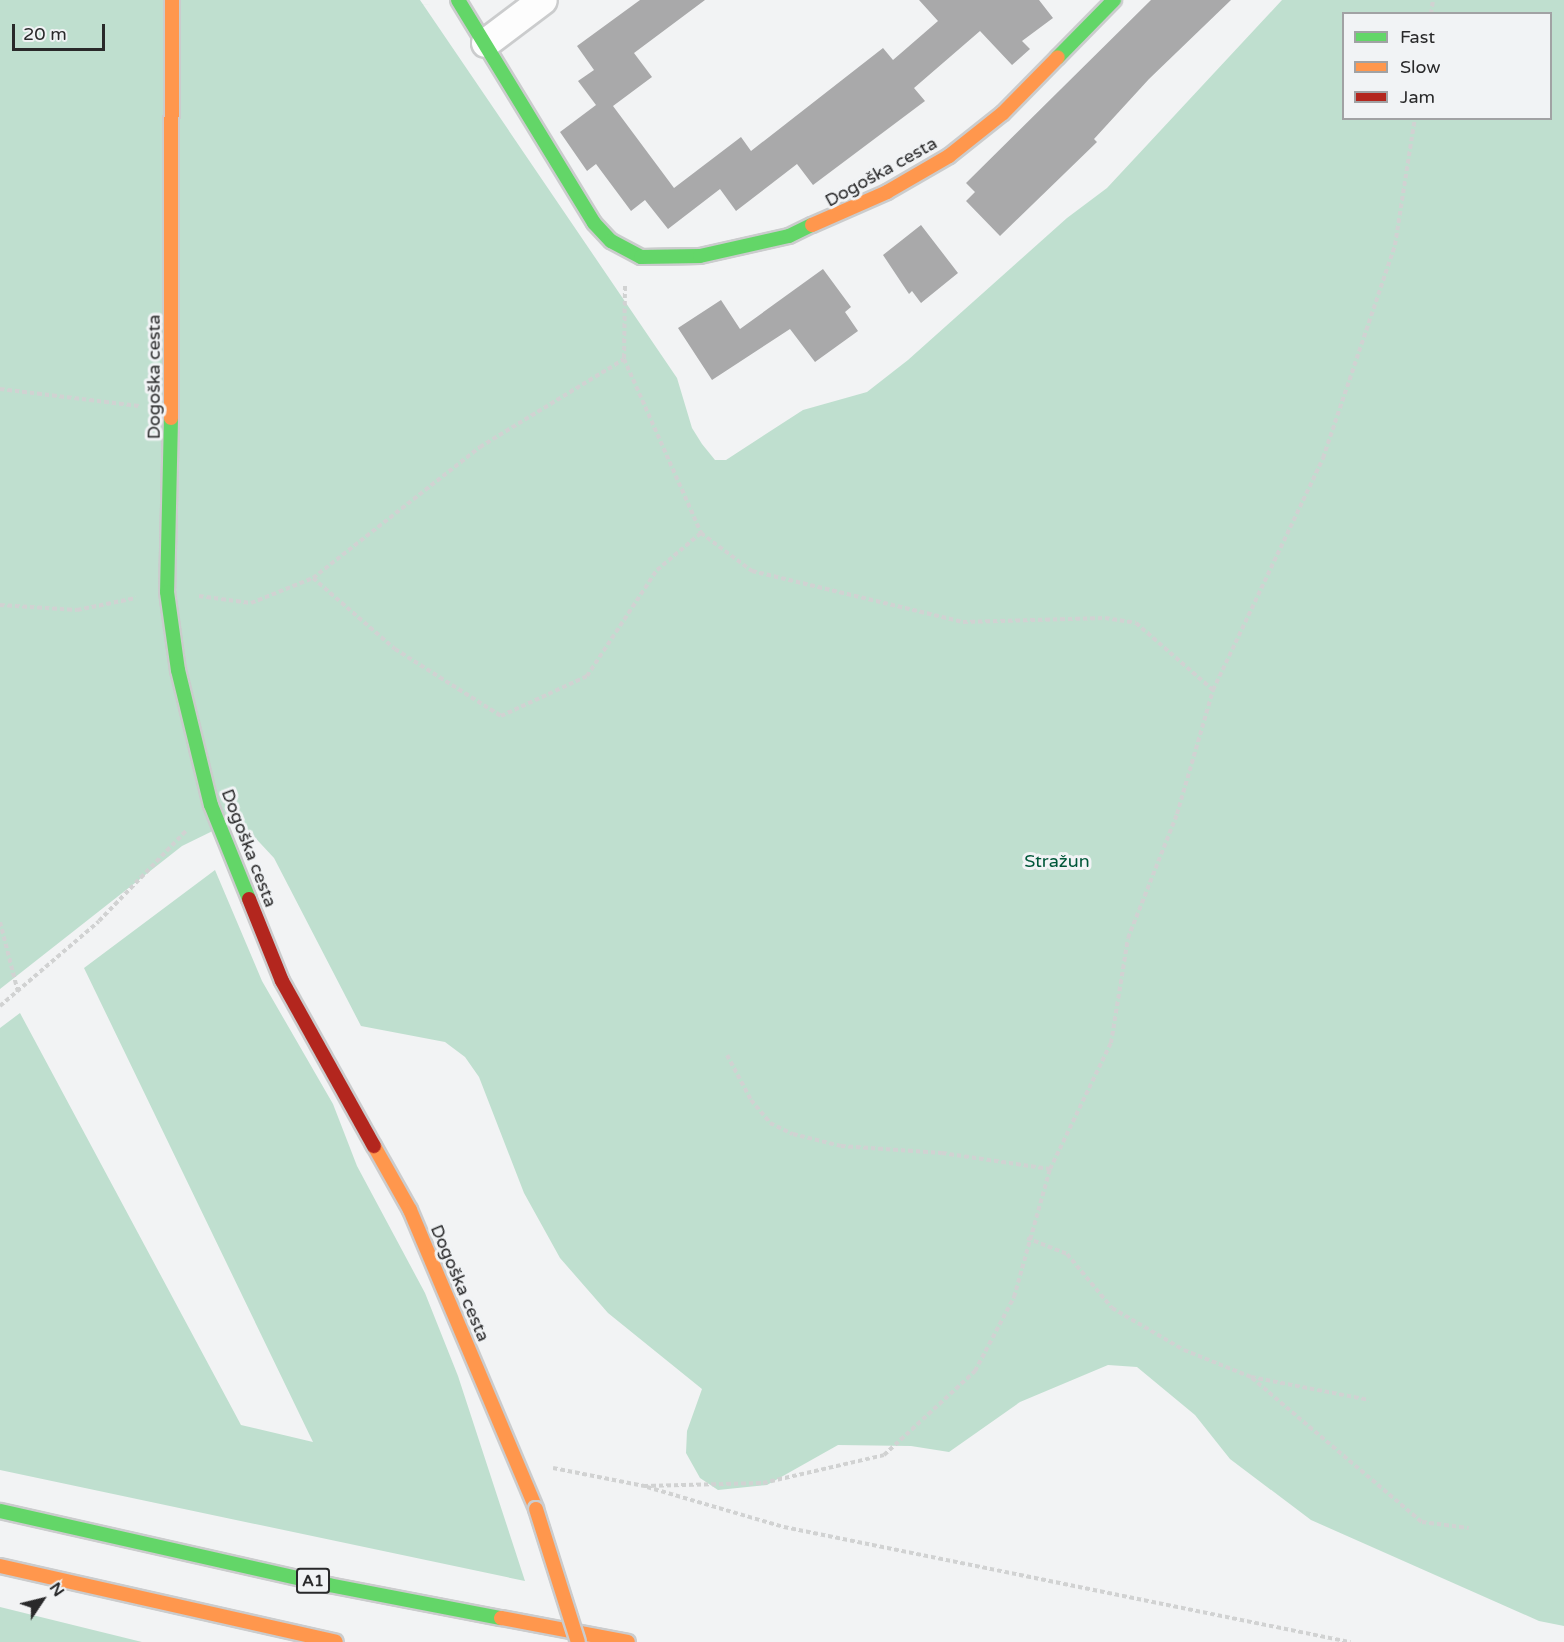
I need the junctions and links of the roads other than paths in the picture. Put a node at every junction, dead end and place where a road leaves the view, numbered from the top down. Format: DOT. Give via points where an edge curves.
graph roads {
  1 [pos="172,0"];
  2 [pos="458,0"];
  3 [pos="543,0"];
  4 [pos="1114,0"];
  5 [pos="486,43"];
  6 [pos="0,1511"];
  7 [pos="0,1566"];
  8 [pos="336,1642"];
  9 [pos="578,1642"];
  10 [pos="628,1642"];
  1 -- 9 [label="main road, Dogoška cesta, bridge" via="172,409 166,592 178,670 211,805 282,981 410,1210 520,1461"];
  2 -- 5 [label="main road, Dogoška cesta"];
  3 -- 5 [label="street"];
  4 -- 5 [label="main road, Dogoška cesta" via="974,138 843,216 789,236 700,256 641,257 626,251 594,223"];
  6 -- 10 [label="main road, A1" via="329,1585"];
  7 -- 8 [label="main road"];
}
